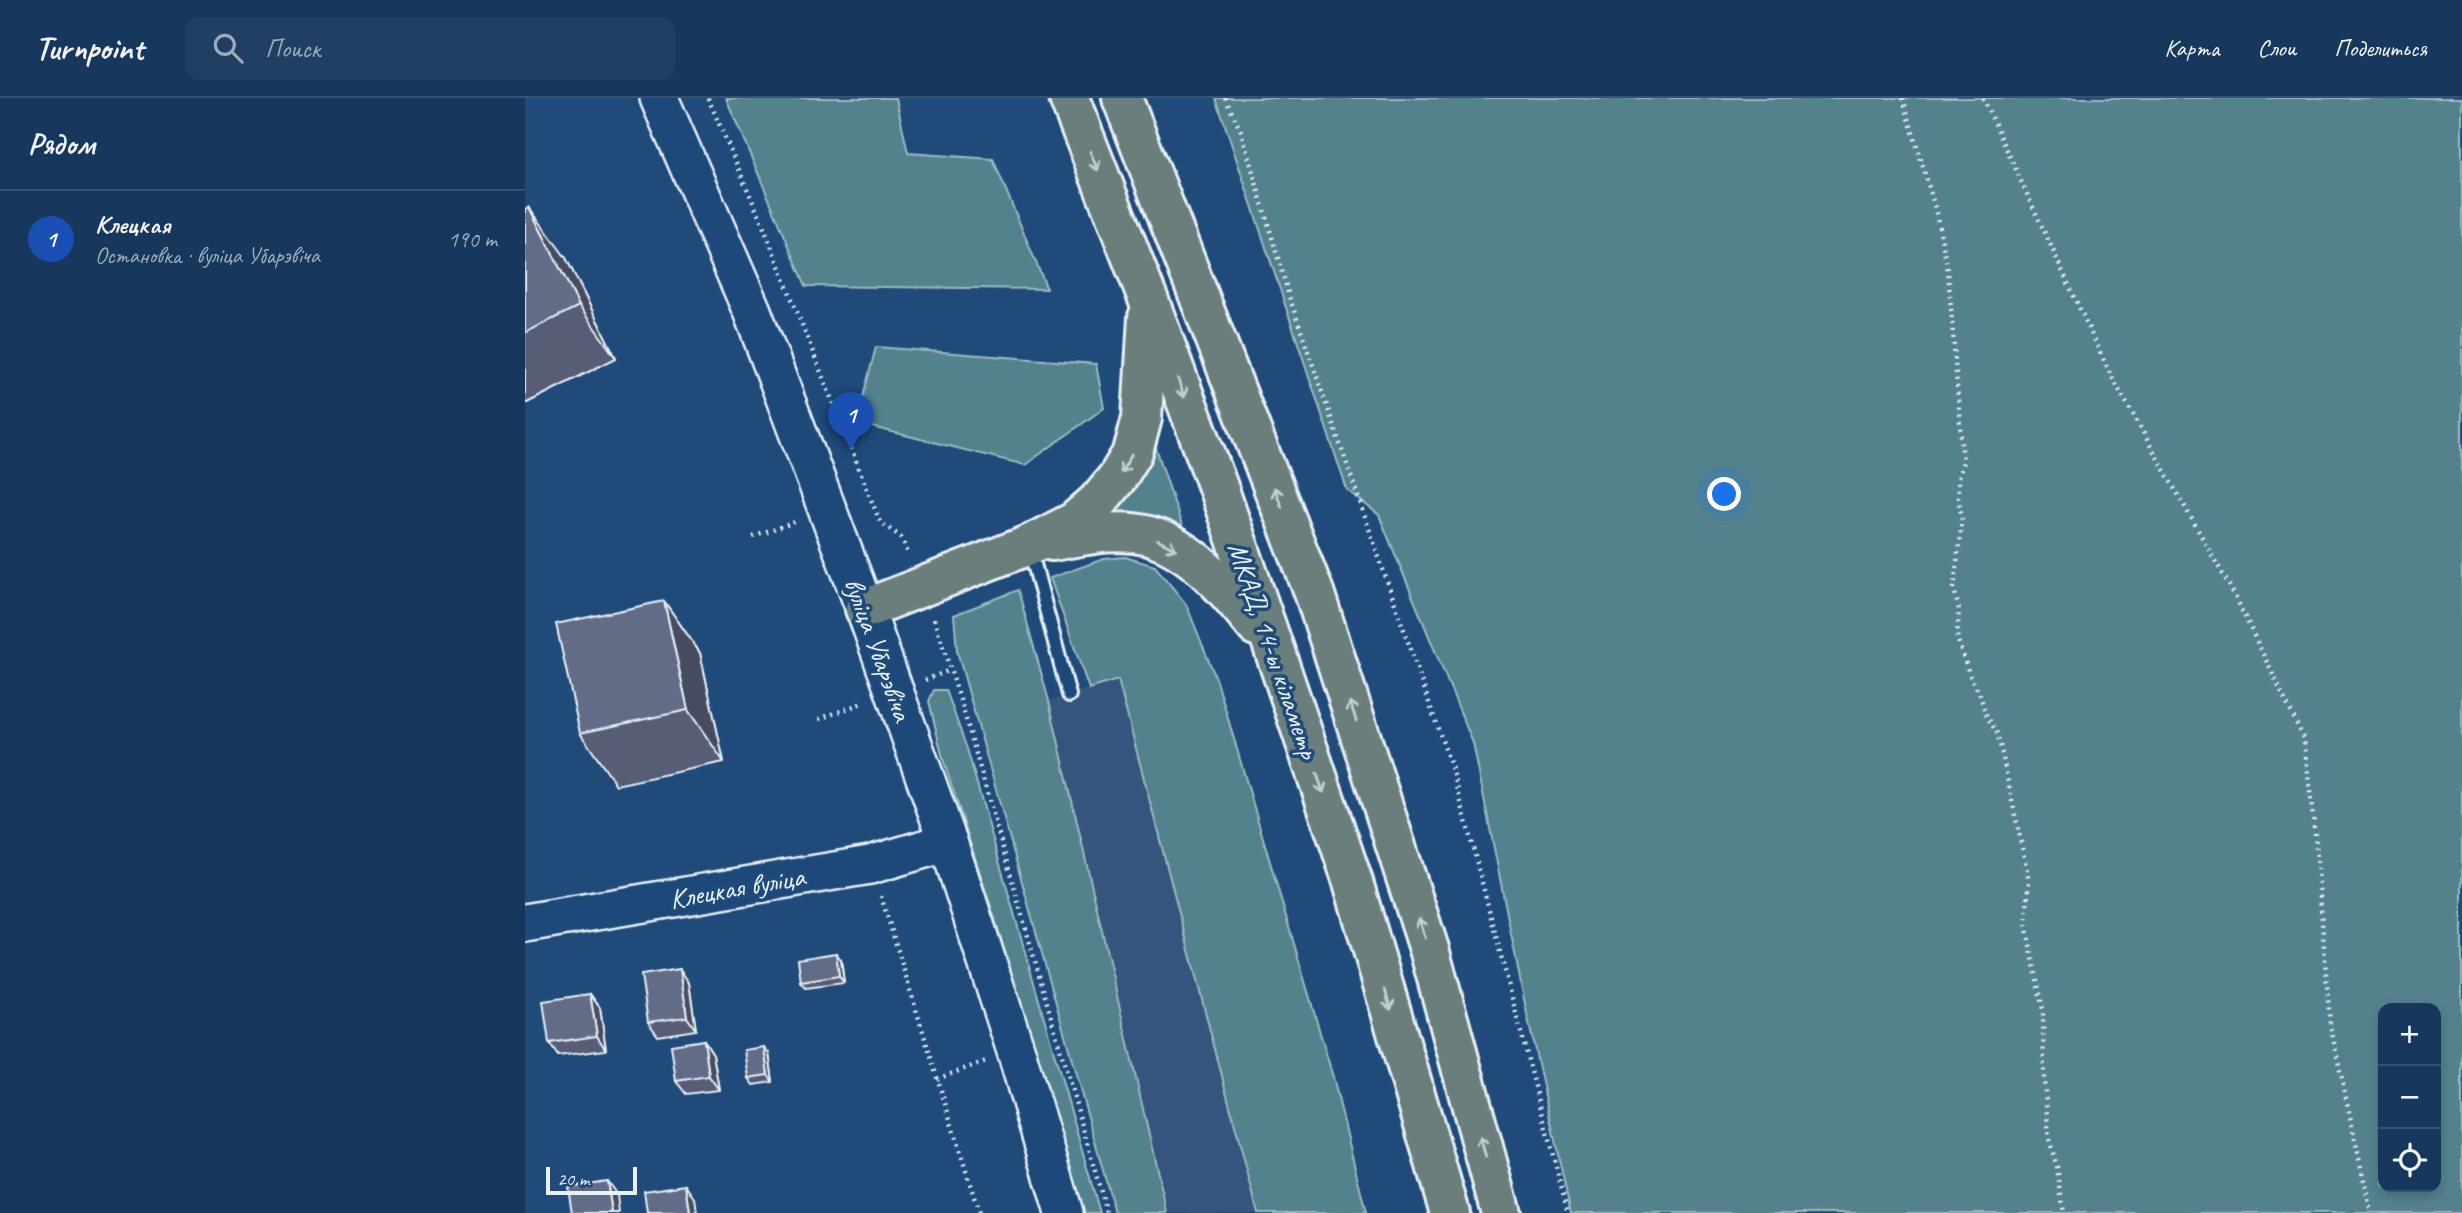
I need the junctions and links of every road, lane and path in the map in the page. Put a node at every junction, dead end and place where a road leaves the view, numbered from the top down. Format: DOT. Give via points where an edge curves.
graph roads {
  1 [pos="659,98"];
  2 [pos="708,98"];
  3 [pos="1069,98"];
  4 [pos="1122,98"];
  5 [pos="1225,98"];
  6 [pos="1903,98"];
  7 [pos="1983,98"];
  8 [pos="1149,301"];
  9 [pos="1029,545"];
  10 [pos="923,586"];
  11 [pos="865,609"];
  12 [pos="1274,649"];
  13 [pos="1069,695"];
  14 [pos="948,842"];
  15 [pos="870,865"];
  16 [pos="525,923"];
  17 [pos="1016,1051"];
  18 [pos="937,1079"];
  19 [pos="979,1213"];
  20 [pos="1064,1213"];
  21 [pos="1107,1213"];
  22 [pos="1450,1213"];
  23 [pos="1501,1213"];
  24 [pos="1568,1213"];
  25 [pos="2064,1213"];
  26 [pos="2371,1213"];
  1 -- 11 [label="main road, вуліца Убарэвіча" via="752,311"];
  2 -- 10 [label="path" via="880,522 901,537"];
  3 -- 8 [label="highway, МКАД, 14-ы кіламетр, one-way"];
  23 -- 4 [label="highway, МКАД, 14-ы кіламетр, one-way" via="1429,949 1315,595"];
  5 -- 24 [label="path" via="1241,131 1289,296 1454,775"];
  6 -- 25 [label="path" via="1935,208 1952,304 1963,462 1958,478 1962,517 1954,589 1959,610 1957,638 1998,735 2029,882 2026,924 2043,1010 2049,1139"];
  7 -- 26 [label="path" via="2108,370 2235,596 2305,740 2330,1024"];
  8 -- 9 [label="highway, one-way" via="1142,418 1133,452 1098,502 1074,522"];
  8 -- 12 [label="highway, МКАД, 14-ы кіламетр, one-way"];
  9 -- 10 [label="highway"];
  9 -- 12 [label="highway, one-way" via="1089,535 1149,536 1176,549 1222,583"];
  9 -- 13 [label="lane"];
  10 -- 11 [label="highway"];
  10 -- 21 [label="path" via="964,712"];
  11 -- 14 [label="main road, вуліца Убарэвіча"];
  12 -- 22 [label="highway, МКАД, 14-ы кіламетр, one-way" via="1353,882"];
  14 -- 15 [label="main road, Клецкая вуліца"];
  14 -- 17 [label="main road, вуліца Убарэвіча"];
  15 -- 16 [label="main road, Клецкая вуліца"];
  15 -- 18 [label="path"];
  17 -- 18 [label="path"];
  17 -- 20 [label="main road, вуліца Убарэвіча"];
  18 -- 19 [label="path"];
}
